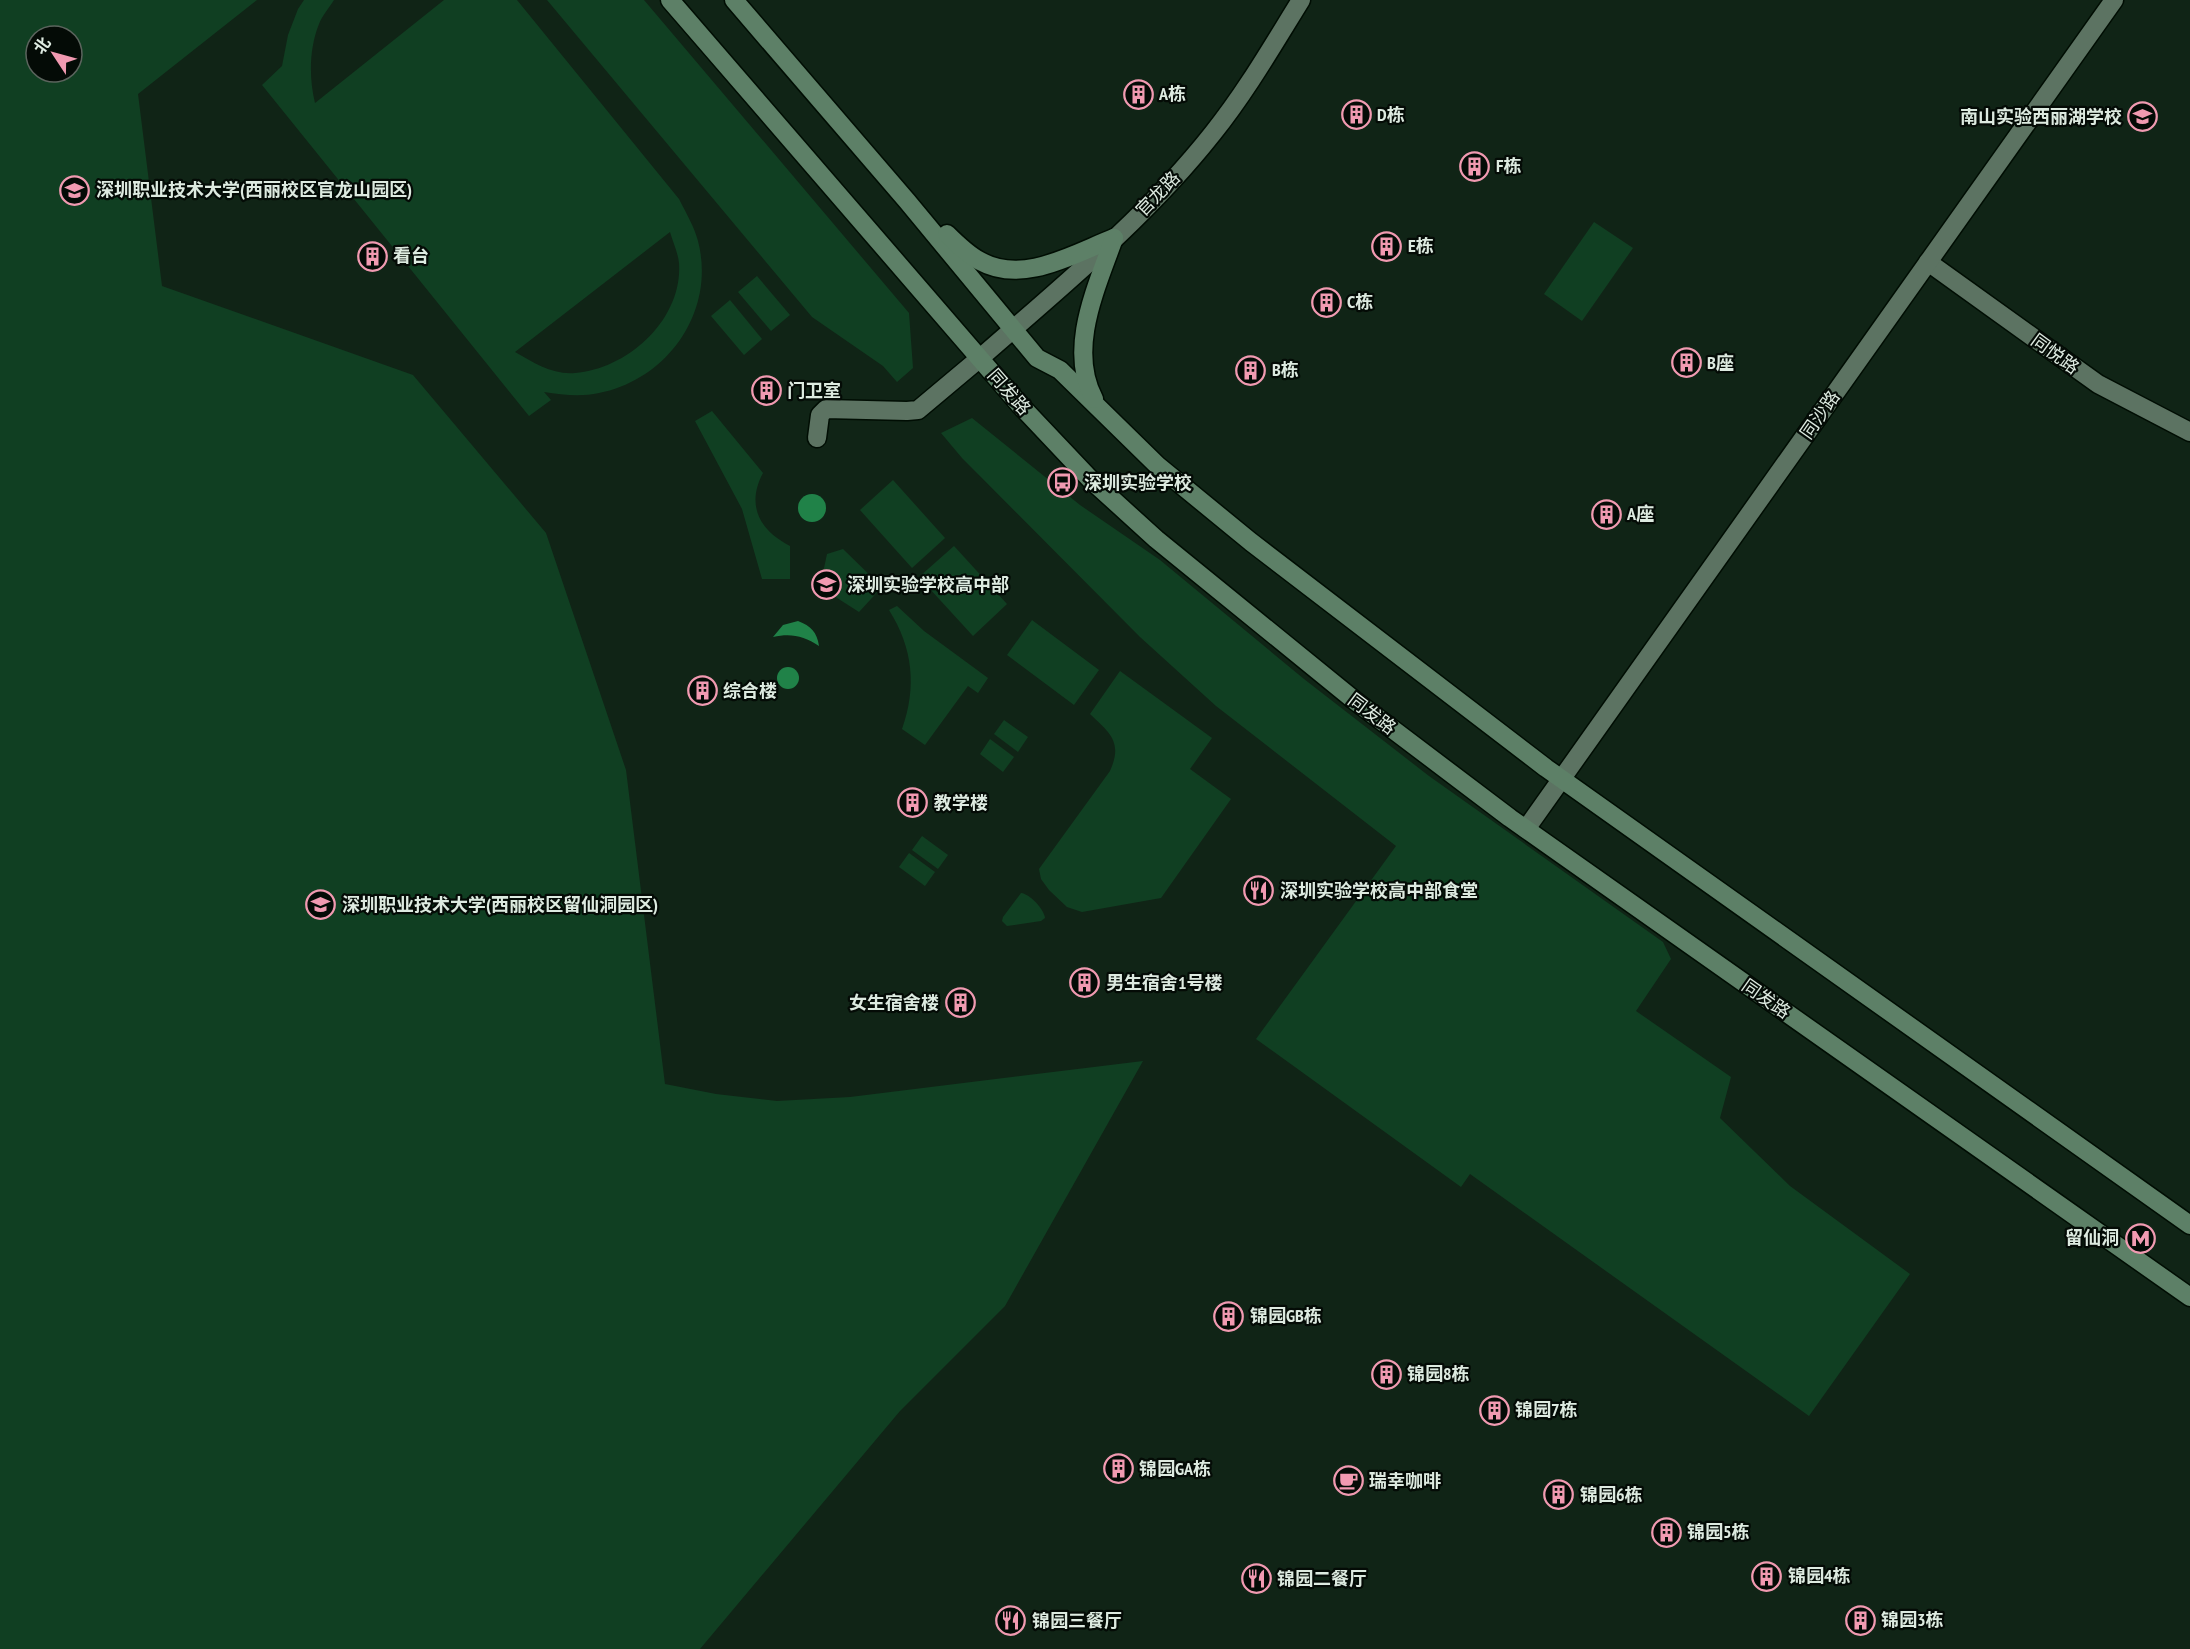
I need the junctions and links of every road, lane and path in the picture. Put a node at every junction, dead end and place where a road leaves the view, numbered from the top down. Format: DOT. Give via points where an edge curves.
graph roads {
  1 [pos="670,0"];
  2 [pos="734,0"];
  3 [pos="1301,0"];
  4 [pos="2114,0"];
  5 [pos="907,201"];
  6 [pos="1114,238"];
  7 [pos="1928,262"];
  8 [pos="1013,329"];
  9 [pos="980,358"];
  10 [pos="1102,411"];
  11 [pos="2190,432"];
  12 [pos="817,438"];
  13 [pos="1561,779"];
  14 [pos="1526,829"];
  15 [pos="2190,1225"];
  16 [pos="2190,1297"];
  1 -- 9 [label="main road, 同发路"];
  2 -- 5 [label="main road"];
  3 -- 6 [label="street, 官龙路" via="1214,132"];
  4 -- 7 [label="street, 同沙路"];
  5 -- 6 [label="main road" via="964,250 980,261 1007,270 1038,268"];
  5 -- 8 [label="main road"];
  6 -- 8 [label="street, 官龙路"];
  6 -- 10 [label="main road" via="1090,307 1085,334 1088,385"];
  7 -- 11 [label="street, 同悦路" via="2098,384"];
  7 -- 13 [label="street, 同沙路"];
  8 -- 9 [label="street, 官龙路"];
  8 -- 10 [label="main road" via="1037,358 1060,370"];
  9 -- 12 [label="street, 官龙路" via="918,410 826,409 818,421"];
  9 -- 14 [label="main road, 同发路" via="1076,465 1156,539 1354,700"];
  10 -- 13 [label="main road" via="1157,465 1251,542"];
  13 -- 14 [label="street, 同沙路"];
  13 -- 15 [label="main road"];
  14 -- 16 [label="main road, 同发路"];
}
